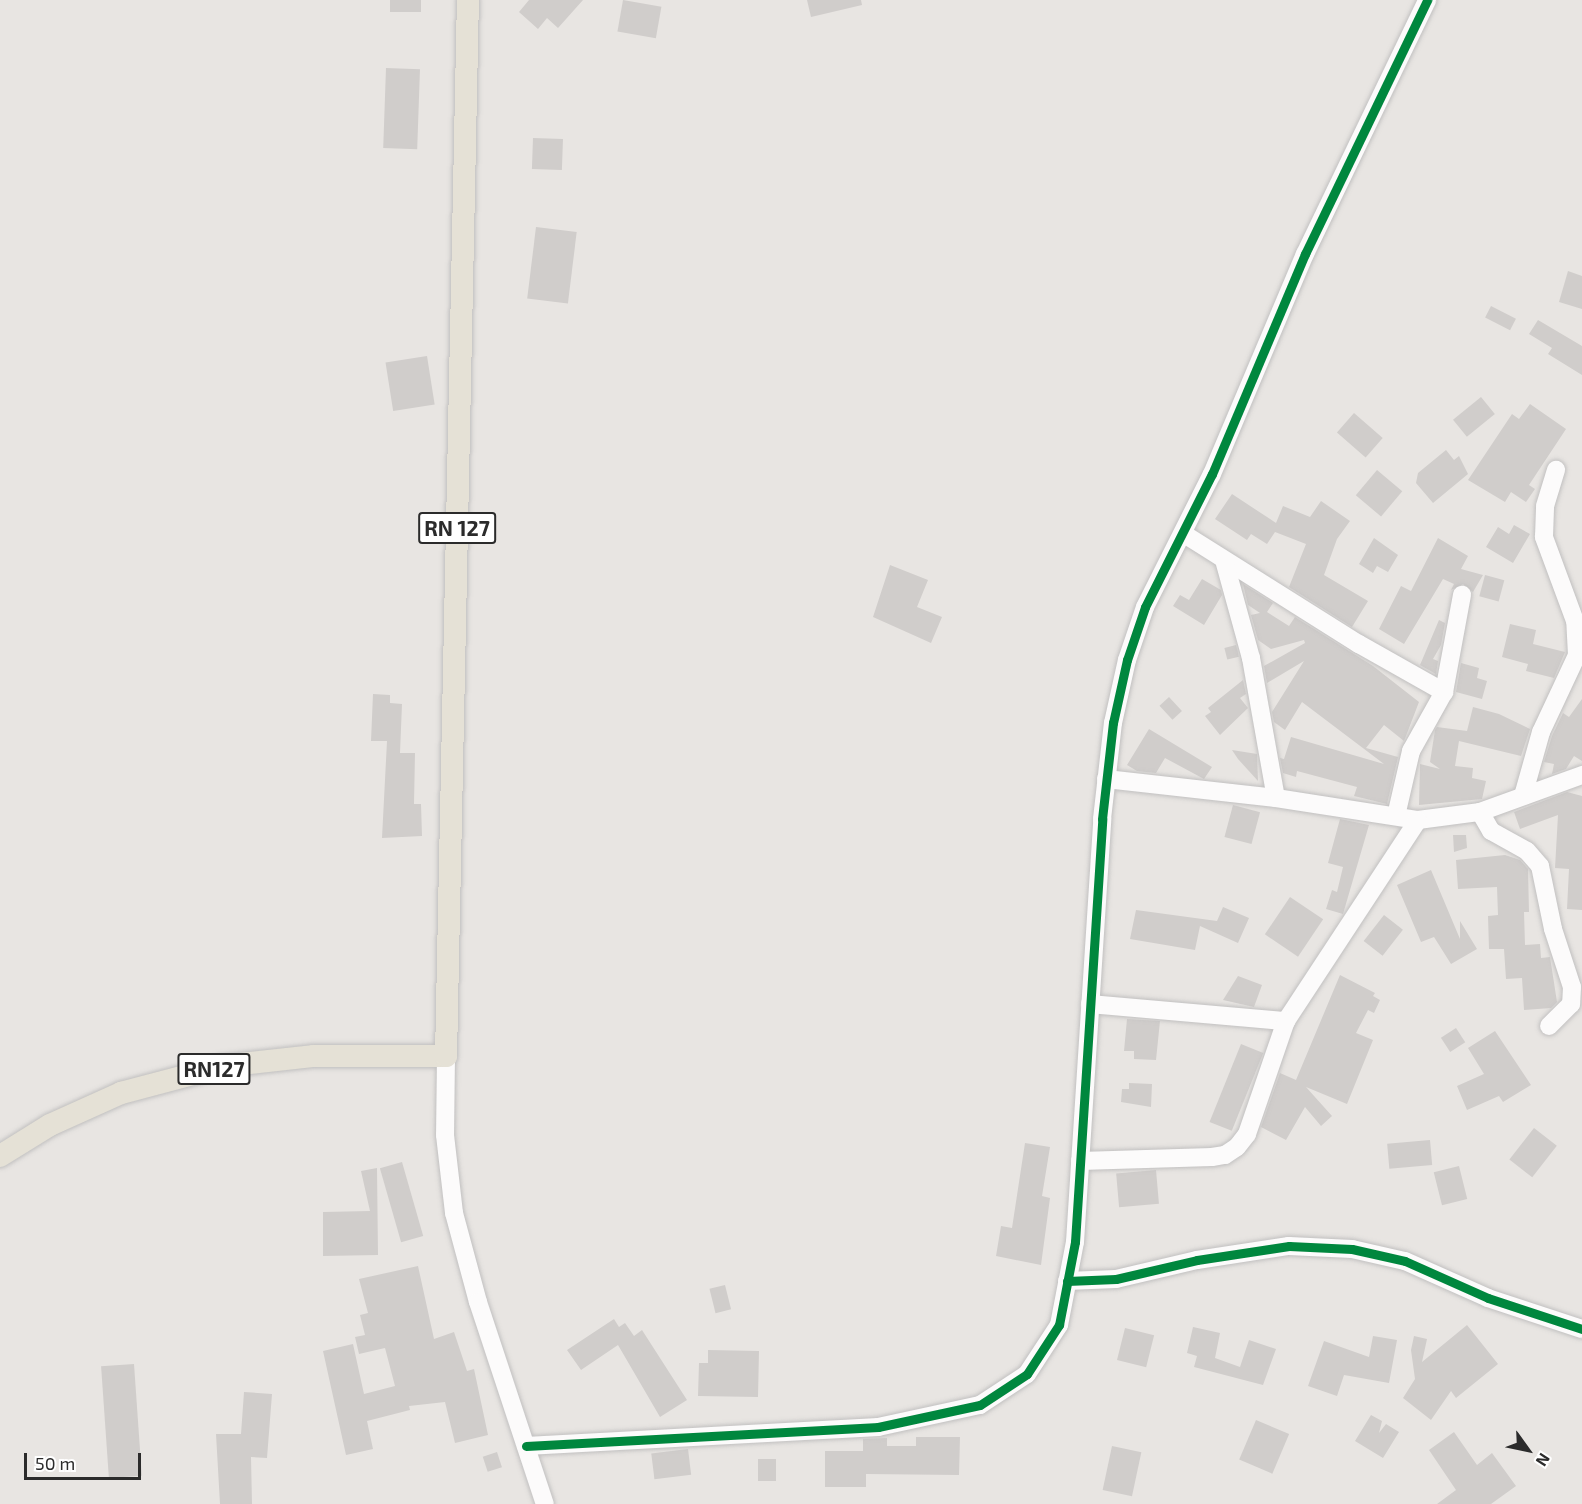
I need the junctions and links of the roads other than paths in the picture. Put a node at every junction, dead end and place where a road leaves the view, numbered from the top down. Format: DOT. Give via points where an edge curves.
graph roads {
  1 [pos="468,0"];
  2 [pos="1427,0"];
  3 [pos="1556,470"];
  4 [pos="1184,534"];
  5 [pos="1224,560"];
  6 [pos="1462,595"];
  7 [pos="1444,692"];
  8 [pos="1582,775"];
  9 [pos="1106,779"];
  10 [pos="1523,796"];
  11 [pos="1276,798"];
  12 [pos="1479,813"];
  13 [pos="1396,816"];
  14 [pos="1418,820"];
  15 [pos="1090,1004"];
  16 [pos="1286,1021"];
  17 [pos="1549,1026"];
  18 [pos="446,1056"];
  19 [pos="0,1156"];
  20 [pos="1080,1161"];
  21 [pos="1067,1281"];
  22 [pos="1582,1329"];
  23 [pos="526,1446"];
  24 [pos="545,1504"];
  1 -- 18 [label="main road, RN 127"];
  2 -- 4 [label="street" via="1305,254"];
  3 -- 10 [label="street" via="1545,506 1544,537 1575,621 1577,655 1541,732"];
  4 -- 5 [label="street"];
  4 -- 9 [label="street" via="1145,607 1126,660"];
  5 -- 7 [label="street"];
  5 -- 11 [label="street" via="1251,658"];
  6 -- 7 [label="street"];
  7 -- 13 [label="street" via="1419,731 1406,763"];
  8 -- 10 [label="street"];
  9 -- 11 [label="street"];
  9 -- 15 [label="street"];
  10 -- 12 [label="street"];
  11 -- 13 [label="street"];
  12 -- 14 [label="street"];
  12 -- 17 [label="street" via="1491,831 1527,851 1540,866 1553,929 1572,987 1571,1004"];
  13 -- 14 [label="street"];
  14 -- 16 [label="street"];
  15 -- 16 [label="street"];
  15 -- 20 [label="street"];
  16 -- 20 [label="street" via="1247,1134 1231,1151 1212,1157"];
  18 -- 19 [label="main road, RN127" via="314,1056 222,1066 121,1093 50,1125"];
  18 -- 23 [label="street" via="445,1135 454,1214"];
  20 -- 21 [label="street" via="1075,1242"];
  21 -- 22 [label="street" via="1116,1279 1197,1260 1289,1245 1352,1249 1406,1262 1488,1298"];
  21 -- 23 [label="street" via="1059,1325 1027,1374 980,1405 878,1427"];
  23 -- 24 [label="street"];
}
